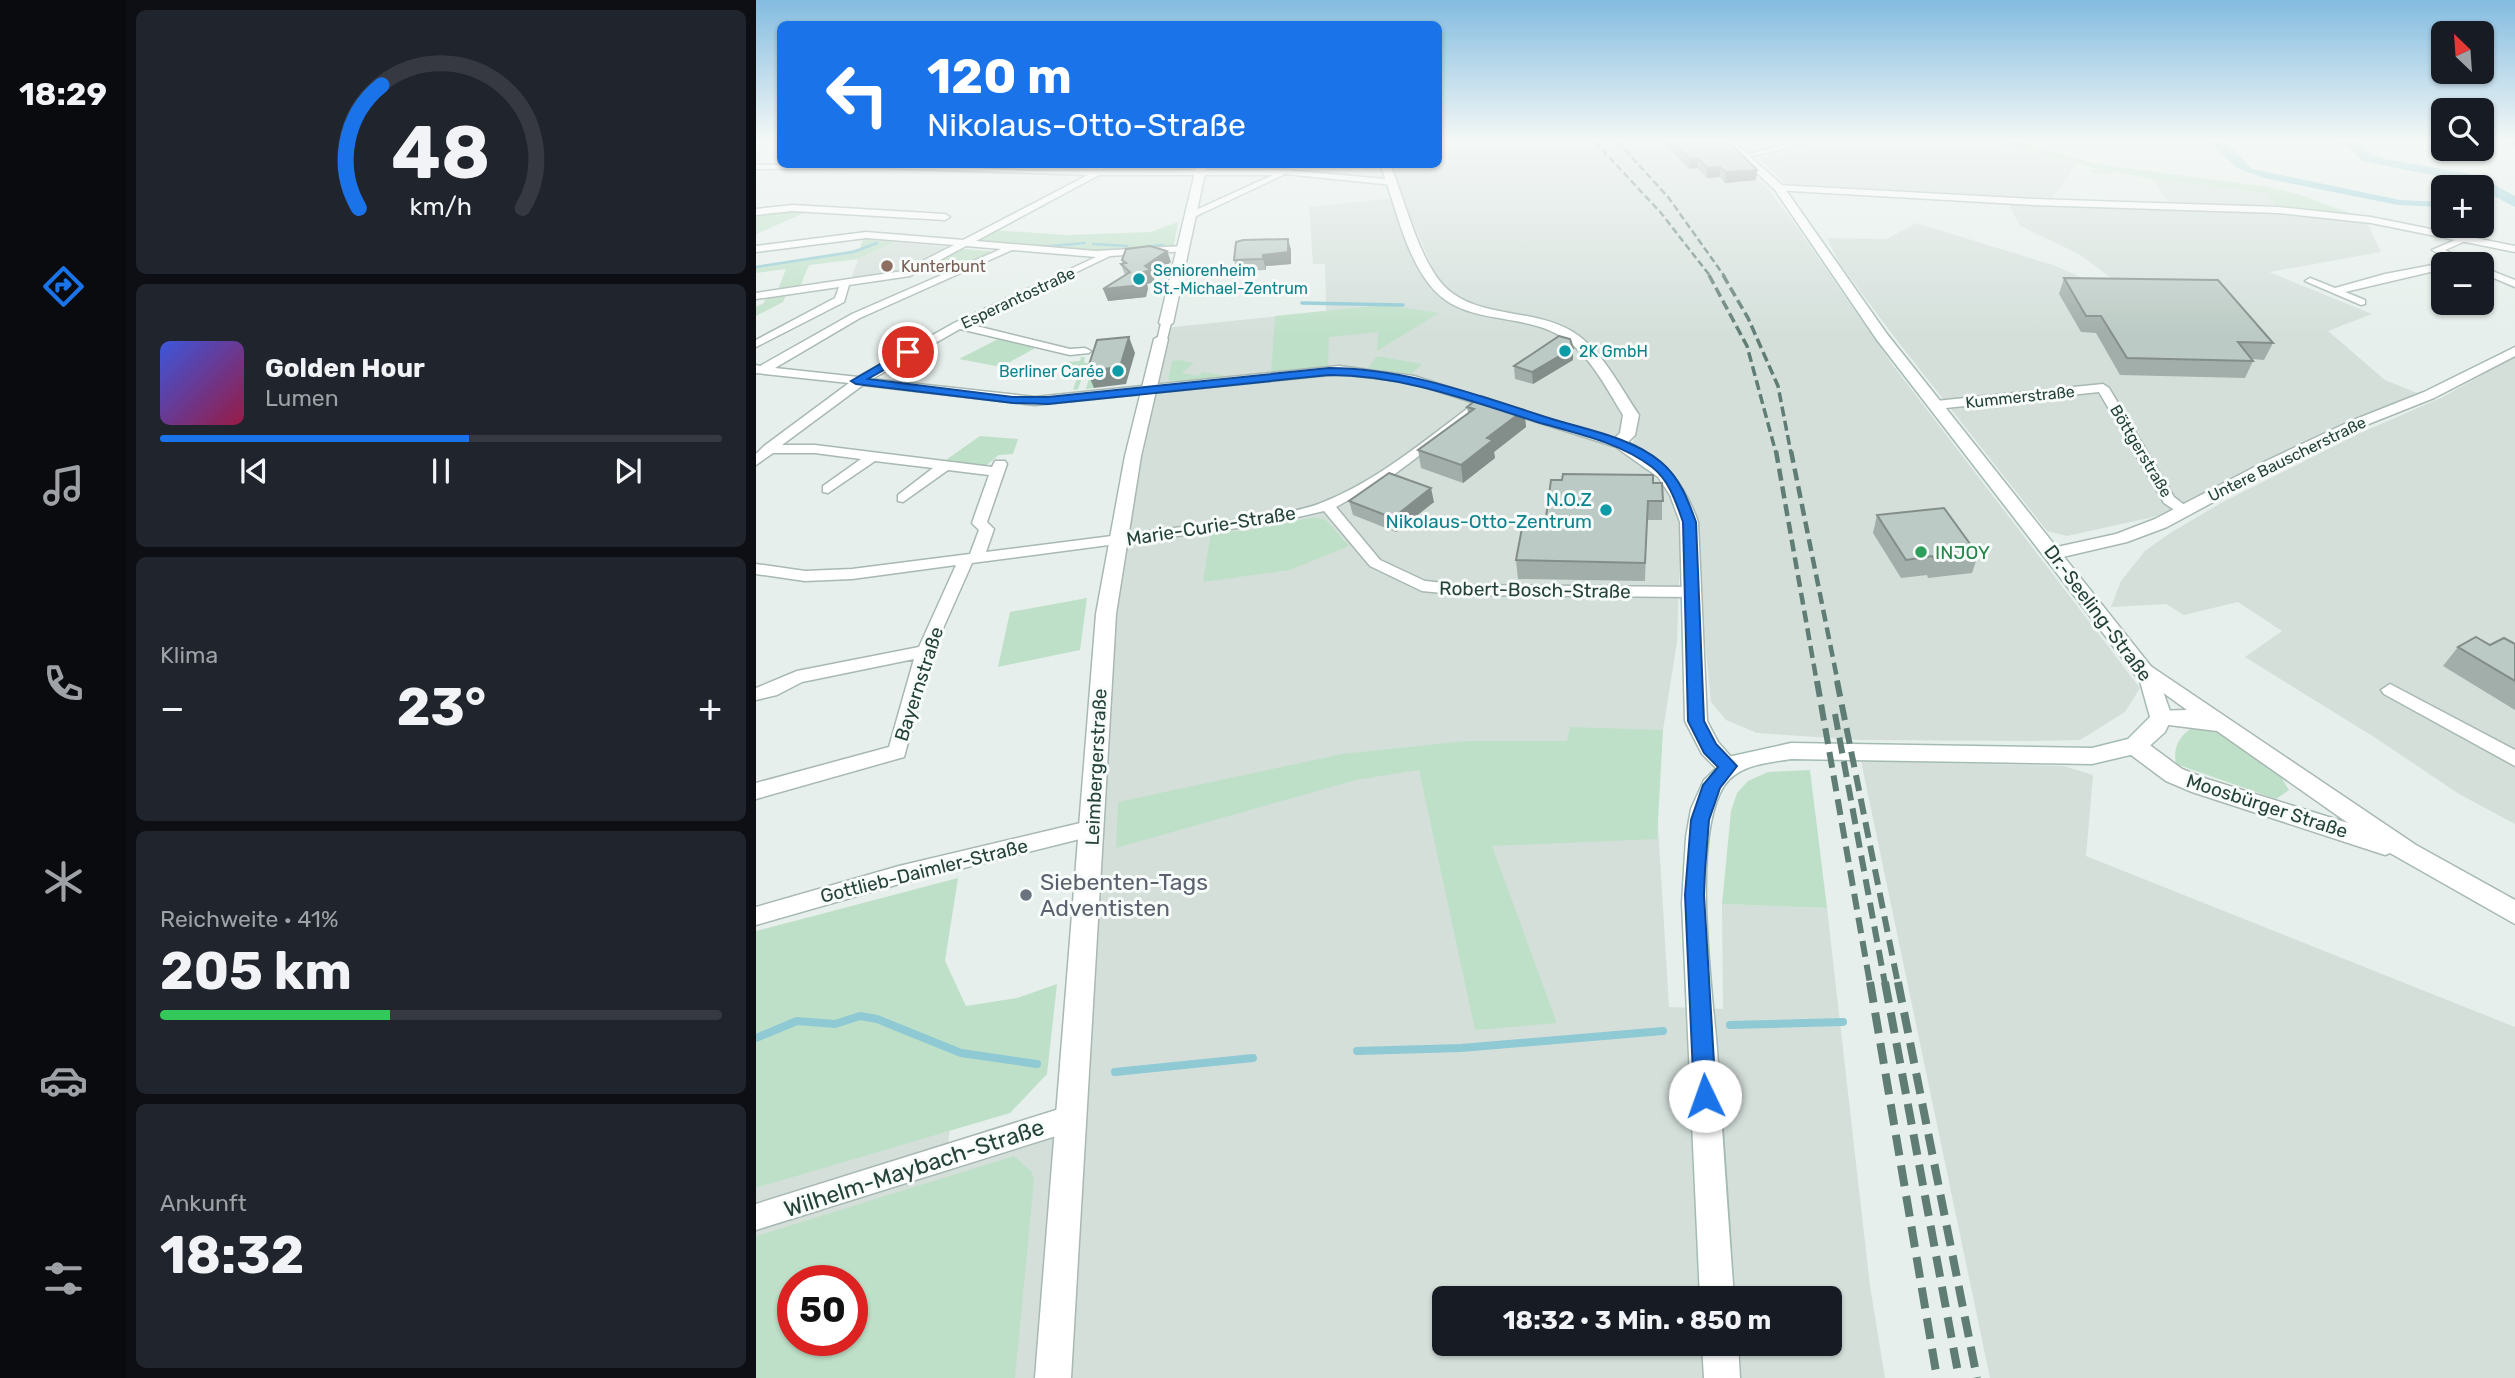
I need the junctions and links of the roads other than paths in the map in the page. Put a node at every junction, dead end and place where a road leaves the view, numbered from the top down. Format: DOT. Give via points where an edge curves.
graph roads {
  1 [pos="1036,206"];
  2 [pos="1194,206"];
  3 [pos="1215,206"];
  4 [pos="1403,206"];
  5 [pos="1791,206"];
  6 [pos="2165,206"];
  7 [pos="816,210"];
  8 [pos="756,212"];
  9 [pos="912,215"];
  10 [pos="1192,215"];
  11 [pos="945,216"];
  12 [pos="797,218"];
  13 [pos="872,236"];
  14 [pos="2465,239"];
  15 [pos="966,244"];
  16 [pos="1011,248"];
  17 [pos="756,249"];
  18 [pos="1183,249"];
  19 [pos="2515,249"];
  20 [pos="2440,252"];
  21 [pos="1108,255"];
  22 [pos="2431,268"];
  23 [pos="2494,275"];
  24 [pos="2310,281"];
  25 [pos="845,283"];
  26 [pos="2515,284"];
  27 [pos="2335,291"];
  28 [pos="756,296"];
  29 [pos="2361,302"];
  30 [pos="1166,323"];
  31 [pos="958,325"];
  32 [pos="1161,339"];
  33 [pos="756,344"];
  34 [pos="1085,351"];
  35 [pos="2515,351"];
  36 [pos="759,369"];
  37 [pos="856,381"];
  38 [pos="2103,388"];
  39 [pos="1148,390"];
  40 [pos="1483,402"];
  41 [pos="1936,405"];
  42 [pos="1618,443"];
  43 [pos="769,449"];
  44 [pos="873,456"];
  45 [pos="756,461"];
  46 [pos="944,466"];
  47 [pos="828,489"];
  48 [pos="903,498"];
  49 [pos="1327,506"];
  50 [pos="2184,510"];
  51 [pos="1117,541"];
  52 [pos="2054,553"];
  53 [pos="971,559"];
  54 [pos="756,569"];
  55 [pos="1690,592"];
  56 [pos="926,651"];
  57 [pos="2140,666"];
  58 [pos="2390,690"];
  59 [pos="756,694"];
  60 [pos="2161,717"];
  61 [pos="2222,724"];
  62 [pos="2135,746"];
  63 [pos="2515,759"];
  64 [pos="1728,766"];
  65 [pos="756,791"];
  66 [pos="1093,828"];
  67 [pos="2407,852"];
  68 [pos="2515,913"];
  69 [pos="756,916"];
  70 [pos="1072,1118"];
  71 [pos="756,1217"];
  72 [pos="1716,1286"];
  73 [pos="1721,1356"];
  74 [pos="1053,1378"];
  75 [pos="1722,1378"];
  1 -- 15 [label="street"];
  2 -- 10 [label="street, Leimbergerstraße"];
  3 -- 10 [label="street"];
  4 -- 42 [label="street" via="1432,278 1443,292 1560,330 1576,341 1631,415 1626,435"];
  5 -- 41 [label="street, Dr.-Seeling-Straße" via="1863,312"];
  6 -- 14 [label="street" via="2356,218"];
  7 -- 8 [label="street"];
  7 -- 9 [label="street"];
  7 -- 12 [label="street"];
  9 -- 11 [label="street"];
  9 -- 13 [label="street"];
  10 -- 18 [label="street, Leimbergerstraße"];
  13 -- 15 [label="street"];
  13 -- 17 [label="street"];
  14 -- 19 [label="street"];
  14 -- 20 [label="street" via="2437,250"];
  15 -- 16 [label="street"];
  15 -- 25 [label="street" via="906,274"];
  16 -- 21 [label="street"];
  16 -- 36 [label="street" via="856,316"];
  18 -- 21 [label="street"];
  18 -- 30 [label="street, Leimbergerstraße"];
  21 -- 31 [label="street, Esperantostraße"];
  22 -- 27 [label="street"];
  23 -- 26 [label="street"];
  24 -- 27 [label="street"];
  25 -- 28 [label="street"];
  25 -- 33 [label="street" via="840,300"];
  27 -- 29 [label="street"];
  30 -- 32 [label="street, Leimbergerstraße"];
  31 -- 34 [label="street" via="1070,352"];
  31 -- 37 [label="street, Esperantostraße"];
  32 -- 39 [label="street, Leimbergerstraße"];
  35 -- 50 [label="street, Untere Bauscherstraße"];
  36 -- 37 [label="street"];
  37 -- 39 [label="street" via="1023,401"];
  37 -- 43 [label="street, Esperantostraße"];
  38 -- 41 [label="street, Kummerstraße"];
  38 -- 50 [label="street, Böttgerstraße" via="2164,493"];
  39 -- 40 [label="street" via="1362,371 1410,379"];
  39 -- 51 [label="street, Leimbergerstraße"];
  40 -- 42 [label="street"];
  40 -- 49 [label="street, Marie-Curie-Straße" via="1376,480"];
  41 -- 52 [label="street, Dr.-Seeling-Straße"];
  42 -- 55 [label="street" via="1657,465 1679,491 1689,522"];
  43 -- 44 [label="street, Bayernstraße"];
  43 -- 45 [label="street, Esperantostraße"];
  44 -- 46 [label="street, Bayernstraße"];
  44 -- 47 [label="street"];
  46 -- 48 [label="street"];
  46 -- 53 [label="street, Bayernstraße" via="999,468 979,523 987,529"];
  49 -- 51 [label="street, Marie-Curie-Straße" via="1268,520"];
  49 -- 55 [label="street, Robert-Bosch-Straße" via="1375,563 1422,586"];
  50 -- 52 [label="street, Untere Bauscherstraße" via="2121,538"];
  51 -- 53 [label="street"];
  51 -- 66 [label="street, Leimbergerstraße" via="1100,678"];
  52 -- 57 [label="street, Dr.-Seeling-Straße"];
  53 -- 54 [label="street" via="835,576"];
  53 -- 56 [label="street, Bayernstraße"];
  55 -- 64 [label="street" via="1696,721 1710,748"];
  56 -- 59 [label="street" via="797,677"];
  56 -- 65 [label="street, Bayernstraße" via="897,752"];
  57 -- 60 [label="street, Dr.-Seeling-Straße" via="2154,689"];
  57 -- 61 [label="street, Moosbürger Straße"];
  58 -- 63 [label="street"];
  60 -- 61 [label="street, Moosbürger Straße"];
  60 -- 62 [label="street"];
  61 -- 67 [label="street, Moosbürger Straße"];
  62 -- 64 [label="street" via="2092,756 1791,751"];
  62 -- 67 [label="street, Moosbürger Straße" via="2174,775 2200,786"];
  64 -- 72 [label="street" via="1712,785 1700,820 1694,895"];
  66 -- 69 [label="street, Gottlieb-Daimler-Straße" via="875,881"];
  66 -- 70 [label="street, Leimbergerstraße"];
  67 -- 68 [label="street, Moosbürger Straße"];
  70 -- 71 [label="street, Wilhelm-Maybach-Straße"];
  70 -- 74 [label="street, Leimbergerstraße"];
  73 -- 75 [label="street"];
}
